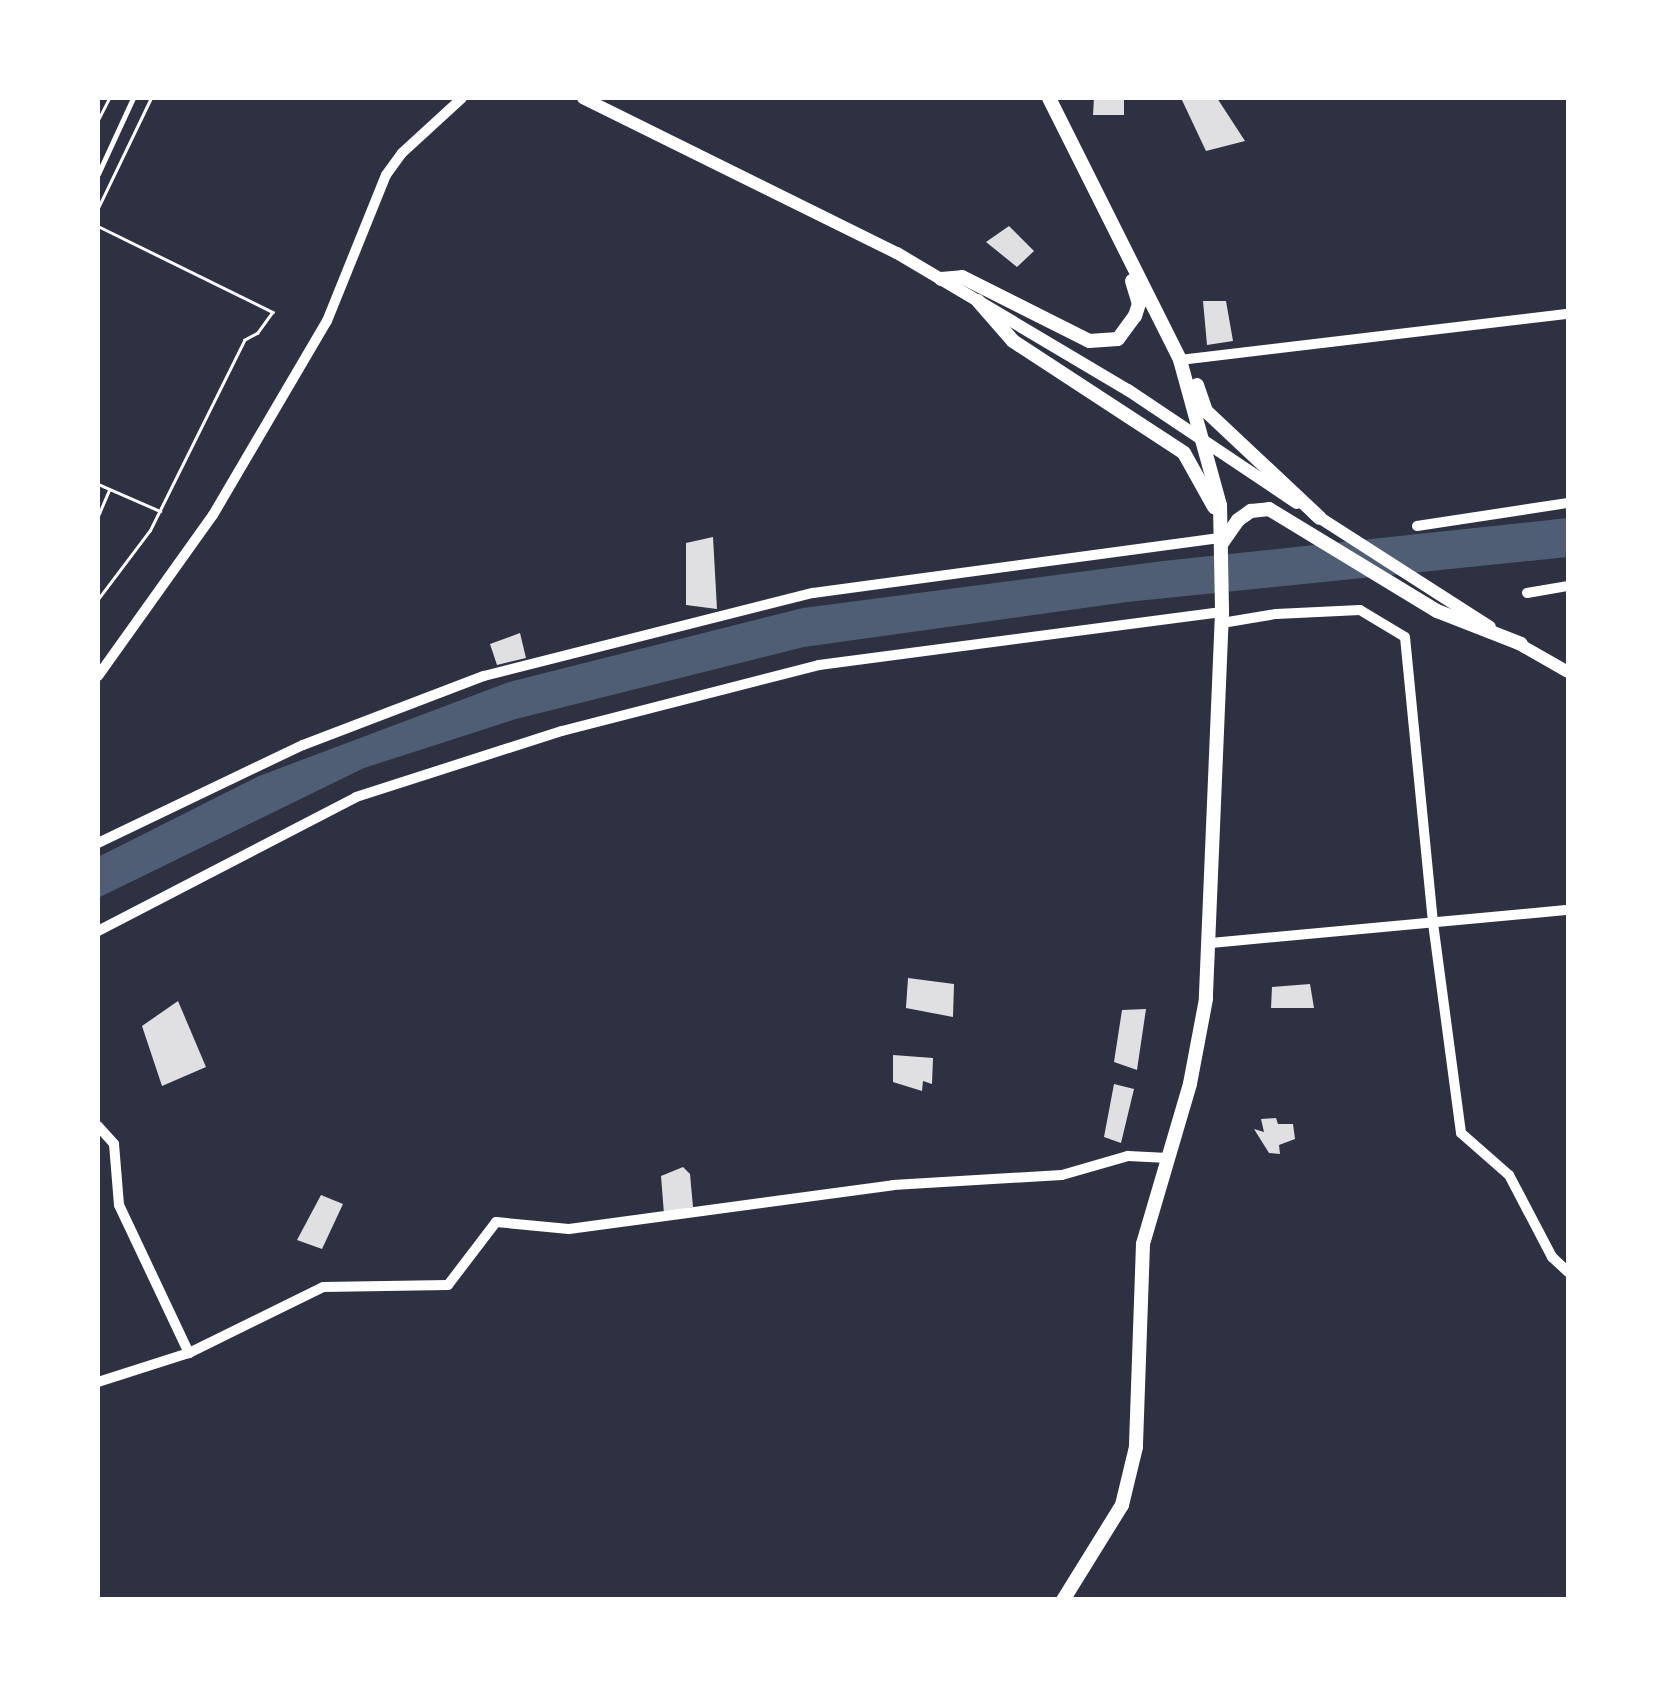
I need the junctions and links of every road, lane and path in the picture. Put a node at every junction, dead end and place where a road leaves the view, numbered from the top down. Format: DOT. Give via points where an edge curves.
graph roads {
  1 [pos="109,98"];
  2 [pos="133,98"];
  3 [pos="151,98"];
  4 [pos="462,98"];
  5 [pos="583,98"];
  6 [pos="1049,98"];
  7 [pos="98,118"];
  8 [pos="98,174"];
  9 [pos="1090,184"];
  10 [pos="98,208"];
  11 [pos="98,226"];
  12 [pos="941,279"];
  13 [pos="978,301"];
  14 [pos="1568,314"];
  15 [pos="1184,360"];
  16 [pos="1204,440"];
  17 [pos="98,484"];
  18 [pos="110,489"];
  19 [pos="1568,503"];
  20 [pos="160,511"];
  21 [pos="98,516"];
  22 [pos="1320,518"];
  23 [pos="1220,522"];
  24 [pos="1418,526"];
  25 [pos="1222,543"];
  26 [pos="1568,586"];
  27 [pos="1527,593"];
  28 [pos="98,600"];
  29 [pos="1442,605"];
  30 [pos="1222,617"];
  31 [pos="1521,644"];
  32 [pos="1568,672"];
  33 [pos="98,676"];
  34 [pos="98,843"];
  35 [pos="1568,910"];
  36 [pos="1433,923"];
  37 [pos="98,931"];
  38 [pos="1211,943"];
  39 [pos="98,1126"];
  40 [pos="1168,1158"];
  41 [pos="1568,1272"];
  42 [pos="189,1353"];
  43 [pos="98,1382"];
  44 [pos="1063,1600"];
  1 -- 7 [label="path"];
  2 -- 8 [label="lane"];
  3 -- 10 [label="path"];
  4 -- 33 [label="street" via="386,176 327,320 213,516"];
  5 -- 12 [label="street"];
  6 -- 9 [label="main road"];
  9 -- 12 [label="main road" via="1139,304 1118,339 1089,341 962,277"];
  9 -- 15 [label="main road"];
  11 -- 20 [label="path" via="273,312 244,340"];
  12 -- 13 [label="street"];
  13 -- 16 [label="street"];
  13 -- 23 [label="main road" via="1013,341 1184,453"];
  14 -- 15 [label="street"];
  15 -- 16 [label="main road"];
  15 -- 22 [label="main road" via="1206,411"];
  16 -- 22 [label="street"];
  16 -- 23 [label="main road"];
  17 -- 18 [label="path"];
  18 -- 20 [label="path"];
  18 -- 21 [label="path"];
  19 -- 24 [label="street"];
  20 -- 28 [label="path"];
  22 -- 29 [label="street"];
  23 -- 25 [label="main road"];
  25 -- 29 [label="main road" via="1238,520 1269,509"];
  25 -- 30 [label="main road"];
  25 -- 34 [label="street" via="813,594 484,676 303,745"];
  26 -- 27 [label="street"];
  29 -- 31 [label="main road"];
  30 -- 36 [label="street" via="1360,610 1405,637"];
  30 -- 37 [label="street" via="819,666 562,731 356,797"];
  30 -- 38 [label="main road"];
  31 -- 32 [label="street"];
  35 -- 36 [label="street"];
  36 -- 38 [label="street"];
  36 -- 41 [label="street" via="1460,1134 1509,1175 1552,1257"];
  38 -- 40 [label="main road" via="1200,1034"];
  39 -- 42 [label="street" via="114,1144 120,1205"];
  40 -- 42 [label="street" via="1128,1156 1062,1175 893,1185 568,1230 496,1222 448,1285 323,1287"];
  40 -- 44 [label="main road" via="1140,1263 1138,1419 1130,1478 1109,1531"];
  42 -- 43 [label="street"];
}
